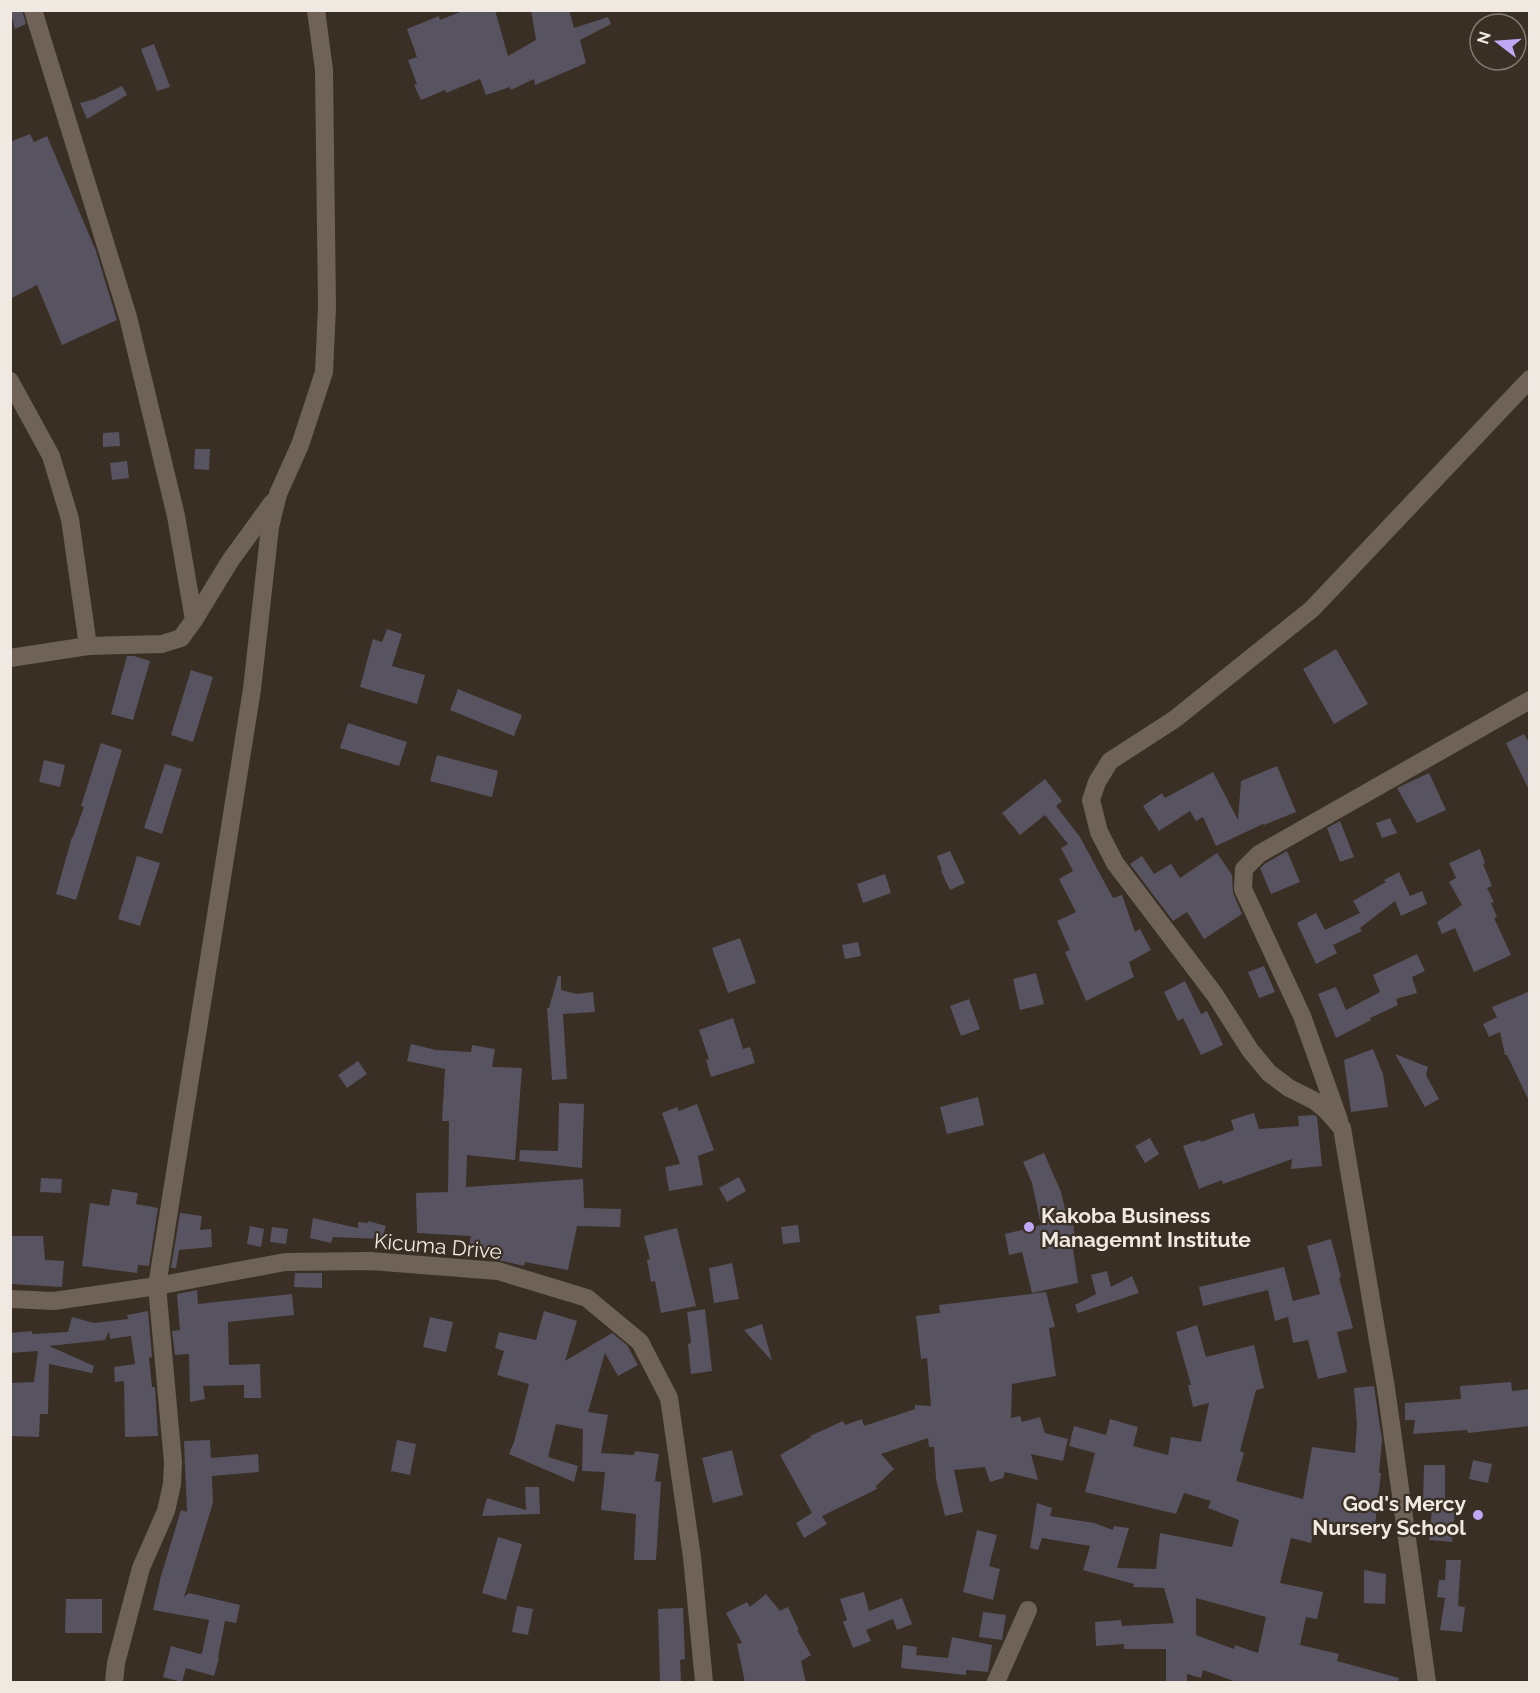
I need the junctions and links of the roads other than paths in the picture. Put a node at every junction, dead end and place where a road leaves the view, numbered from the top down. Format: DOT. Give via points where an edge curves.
graph roads {
  1 [pos="33,10"];
  2 [pos="315,10"];
  3 [pos="1530,378"];
  4 [pos="10,381"];
  5 [pos="278,495"];
  6 [pos="194,620"];
  7 [pos="88,646"];
  8 [pos="10,658"];
  9 [pos="1530,700"];
  10 [pos="1342,1128"];
  11 [pos="157,1286"];
  12 [pos="10,1299"];
  13 [pos="1028,1610"];
  14 [pos="114,1683"];
  15 [pos="704,1683"];
  16 [pos="996,1683"];
  17 [pos="1427,1683"];
  1 -- 6 [label="street" via="128,317 176,516"];
  2 -- 5 [label="street" via="324,70 324,372 300,445"];
  3 -- 10 [label="street" via="1312,609 1176,719 1110,761 1091,800 1099,832 1115,863 1215,996 1250,1050 1269,1073 1315,1101"];
  4 -- 7 [label="street" via="51,456 70,519"];
  5 -- 6 [label="street" via="230,561"];
  5 -- 11 [label="street" via="270,527 252,689"];
  6 -- 7 [label="street" via="181,638 162,644"];
  7 -- 8 [label="street"];
  9 -- 10 [label="street" via="1259,854 1244,869 1243,889 1302,1016"];
  10 -- 17 [label="street" via="1386,1388"];
  11 -- 12 [label="street, Kicuma Drive" via="54,1301"];
  11 -- 14 [label="street" via="172,1484 166,1511 141,1568"];
  11 -- 15 [label="street, Kicuma Drive" via="285,1262 370,1262 498,1271 587,1298 640,1342 669,1398 692,1557"];
  13 -- 16 [label="street"];
}
